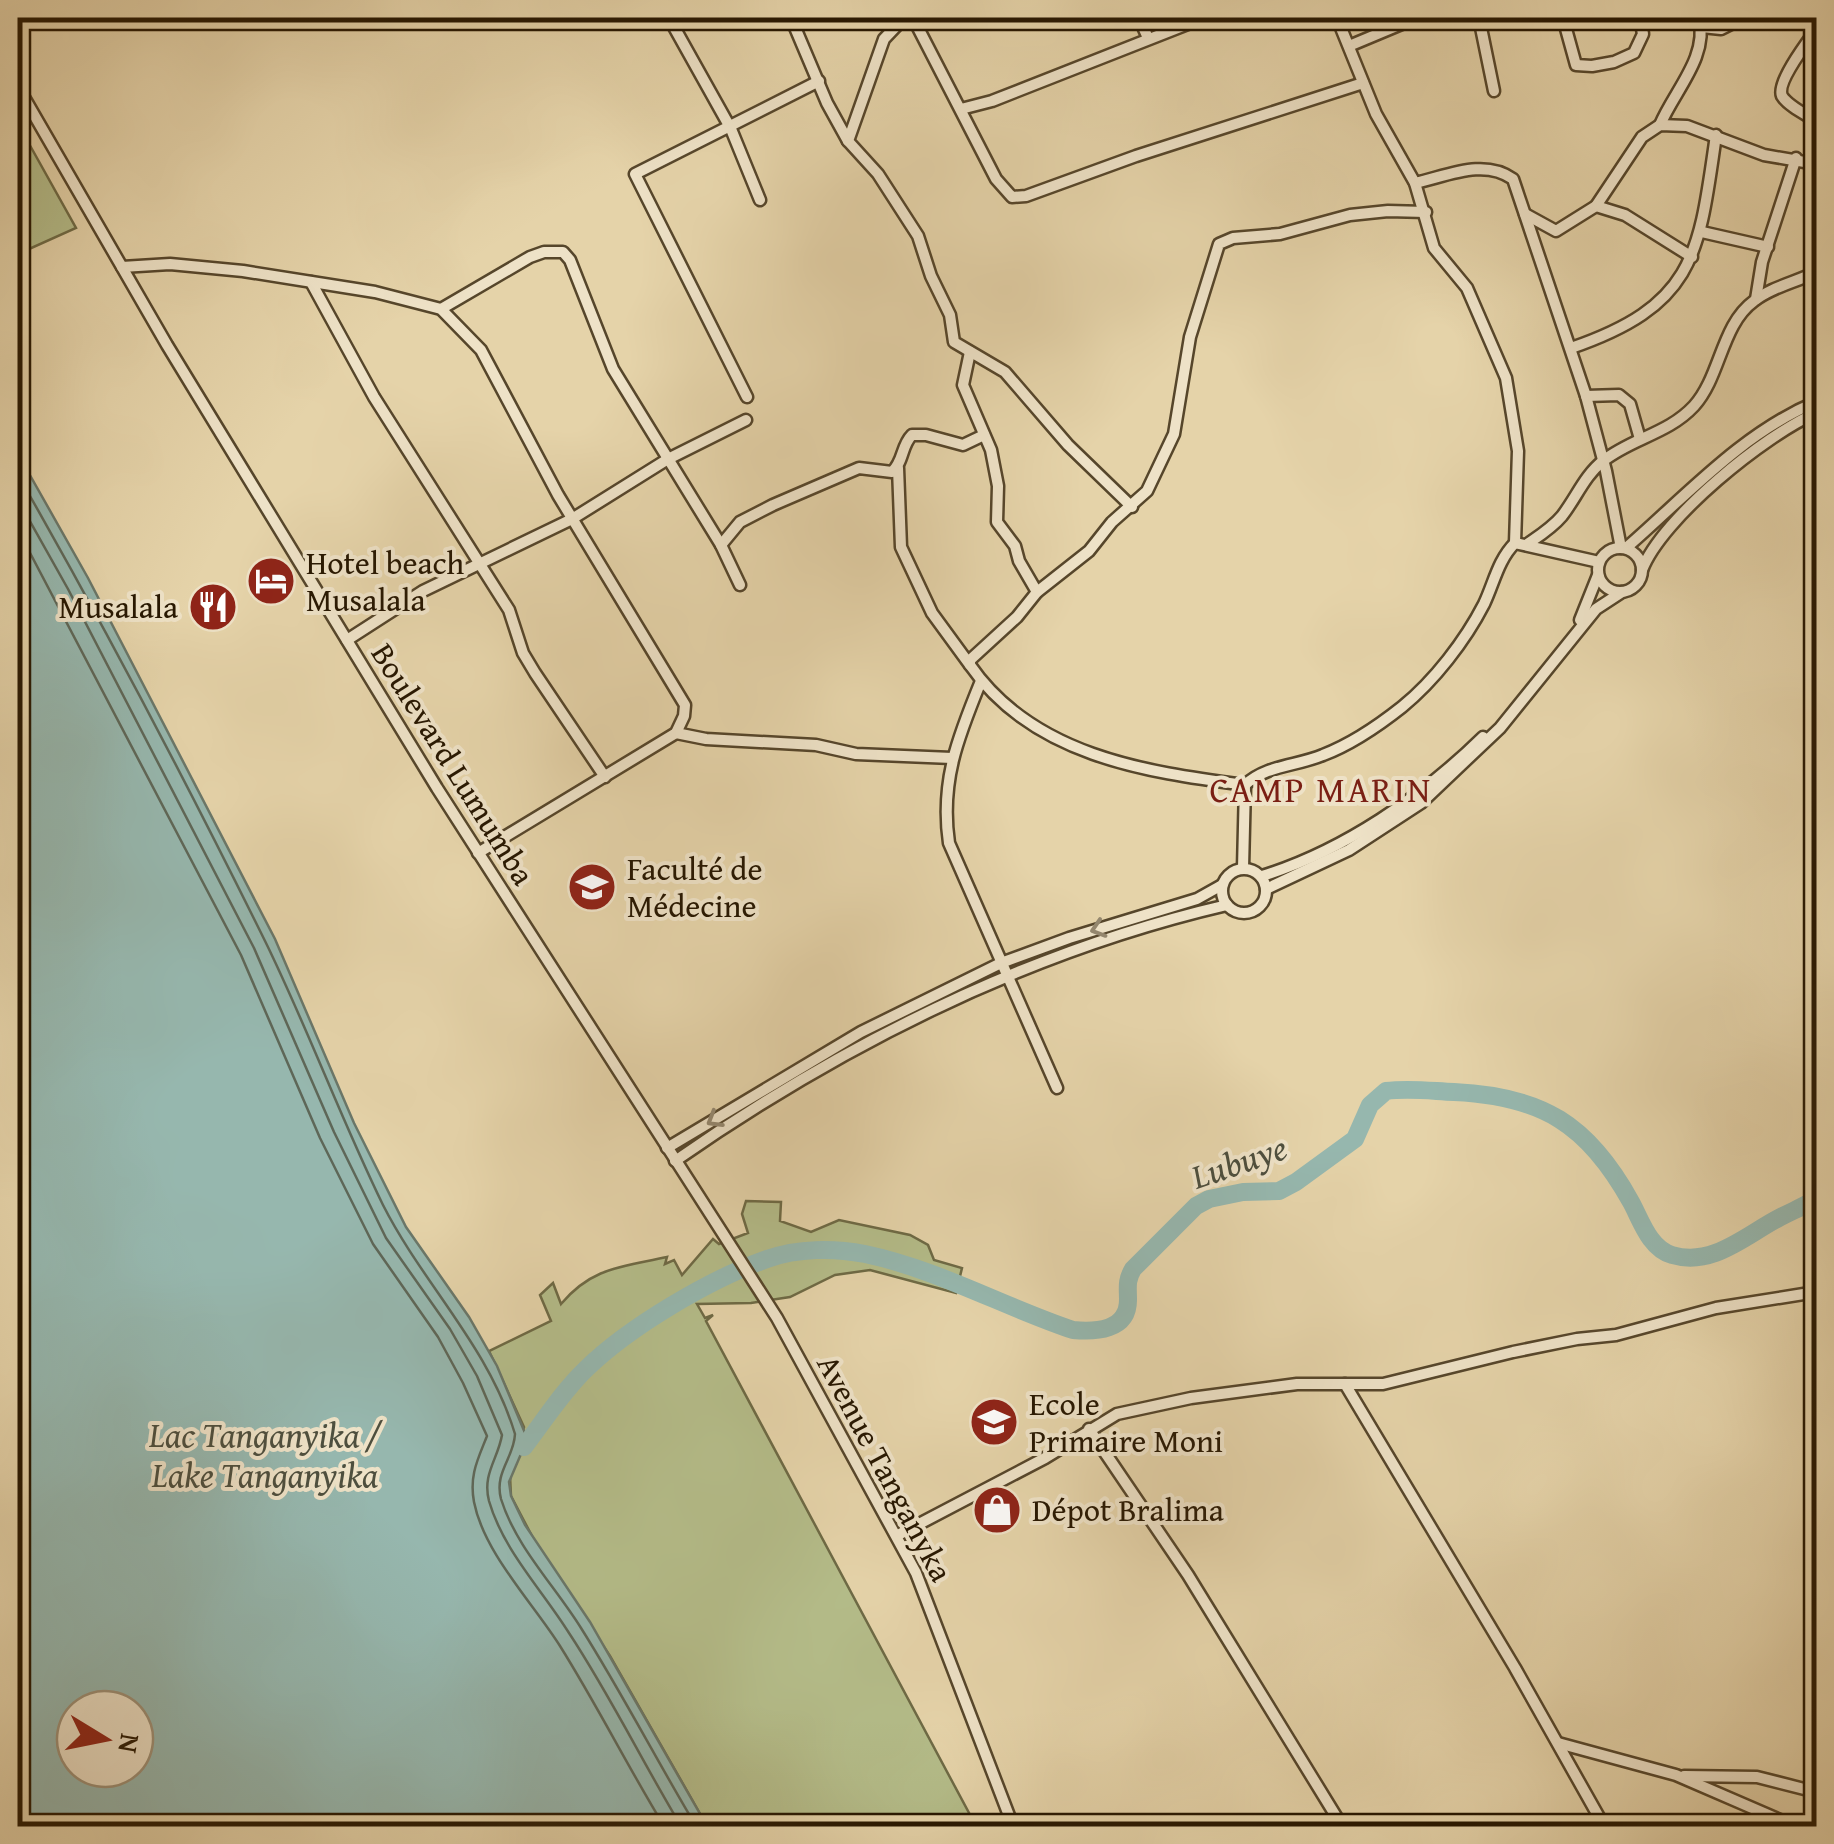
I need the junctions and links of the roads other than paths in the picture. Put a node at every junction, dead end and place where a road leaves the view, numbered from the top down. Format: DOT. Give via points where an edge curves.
graph roads {
  1 [pos="669,18"];
  2 [pos="791,18"];
  3 [pos="904,18"];
  4 [pos="912,18"];
  5 [pos="1139,18"];
  6 [pos="1203,18"];
  7 [pos="1337,18"];
  8 [pos="1416,18"];
  9 [pos="1479,18"];
  10 [pos="1563,18"];
  11 [pos="1640,18"];
  12 [pos="1743,18"];
  13 [pos="1700,22"];
  14 [pos="1816,30"];
  15 [pos="1148,38"];
  16 [pos="1349,46"];
  17 [pos="819,82"];
  18 [pos="1362,82"];
  19 [pos="18,87"];
  20 [pos="1494,91"];
  21 [pos="961,110"];
  22 [pos="1816,120"];
  23 [pos="1660,125"];
  24 [pos="731,128"];
  25 [pos="1716,135"];
  26 [pos="848,141"];
  27 [pos="1796,158"];
  28 [pos="1816,164"];
  29 [pos="1415,183"];
  30 [pos="760,200"];
  31 [pos="1596,206"];
  32 [pos="1426,212"];
  33 [pos="1524,213"];
  34 [pos="1702,232"];
  35 [pos="1768,247"];
  36 [pos="1692,257"];
  37 [pos="122,267"];
  38 [pos="1816,272"];
  39 [pos="311,282"];
  40 [pos="1756,299"];
  41 [pos="441,310"];
  42 [pos="1570,348"];
  43 [pos="970,352"];
  44 [pos="1586,396"];
  45 [pos="747,397"];
  46 [pos="1816,402"];
  47 [pos="1816,413"];
  48 [pos="746,420"];
  49 [pos="984,434"];
  50 [pos="1640,440"];
  51 [pos="668,459"];
  52 [pos="1604,460"];
  53 [pos="898,466"];
  54 [pos="1132,507"];
  55 [pos="572,519"];
  56 [pos="1521,544"];
  57 [pos="722,545"];
  58 [pos="1624,548"];
  59 [pos="1599,562"];
  60 [pos="478,565"];
  61 [pos="1642,570"];
  62 [pos="1598,575"];
  63 [pos="740,585"];
  64 [pos="1037,592"];
  65 [pos="1622,592"];
  66 [pos="347,640"];
  67 [pos="970,665"];
  68 [pos="981,681"];
  69 [pos="676,733"];
  70 [pos="952,758"];
  71 [pos="605,777"];
  72 [pos="1245,785"];
  73 [pos="478,854"];
  74 [pos="1243,868"];
  75 [pos="1262,876"];
  76 [pos="1222,885"];
  77 [pos="1266,889"];
  78 [pos="1227,905"];
  79 [pos="1001,963"];
  80 [pos="1008,978"];
  81 [pos="1058,1088"];
  82 [pos="671,1154"];
  83 [pos="1816,1292"];
  84 [pos="1345,1384"];
  85 [pos="1089,1429"];
  86 [pos="898,1536"];
  87 [pos="1558,1743"];
  88 [pos="1676,1775"];
  89 [pos="1816,1792"];
  90 [pos="1013,1826"];
  91 [pos="1342,1826"];
  92 [pos="1604,1826"];
  93 [pos="1794,1826"];
  1 -- 24 [label="street"];
  2 -- 17 [label="street"];
  3 -- 26 [label="street" via="884,39"];
  4 -- 21 [label="street"];
  5 -- 15 [label="street"];
  6 -- 15 [label="street"];
  7 -- 16 [label="street"];
  8 -- 16 [label="street"];
  9 -- 20 [label="street"];
  10 -- 11 [label="street" via="1576,64 1592,66 1634,54 1643,34"];
  12 -- 13 [label="street" via="1722,29"];
  13 -- 23 [label="street" via="1703,35 1687,77"];
  14 -- 22 [label="street" via="1780,90"];
  15 -- 21 [label="street"];
  16 -- 18 [label="street"];
  17 -- 24 [label="street"];
  17 -- 26 [label="street"];
  18 -- 21 [label="street" via="1022,196 1005,192"];
  18 -- 29 [label="street"];
  19 -- 37 [label="street, Boulevard Lumumba"];
  23 -- 25 [label="street"];
  23 -- 31 [label="street" via="1642,137"];
  24 -- 30 [label="street"];
  24 -- 45 [label="street" via="635,174"];
  25 -- 27 [label="street"];
  25 -- 34 [label="street"];
  26 -- 43 [label="street" via="918,236 954,342"];
  27 -- 28 [label="street"];
  27 -- 35 [label="street"];
  29 -- 32 [label="street"];
  29 -- 33 [label="street" via="1500,170 1513,180"];
  31 -- 33 [label="street" via="1556,231"];
  31 -- 36 [label="street" via="1625,215"];
  32 -- 54 [label="street" via="1350,215 1219,244 1190,337 1174,434 1147,491"];
  32 -- 56 [label="street" via="1434,248 1468,288 1506,378 1518,452"];
  33 -- 42 [label="street"];
  34 -- 35 [label="street"];
  34 -- 36 [label="street"];
  35 -- 40 [label="street"];
  36 -- 42 [label="street" via="1662,302"];
  37 -- 39 [label="street" via="170,264"];
  37 -- 66 [label="street, Boulevard Lumumba"];
  38 -- 40 [label="street"];
  39 -- 41 [label="street" via="410,298"];
  39 -- 60 [label="street"];
  40 -- 50 [label="street" via="1734,326 1697,403"];
  41 -- 51 [label="street" via="530,257 563,252 612,368"];
  41 -- 55 [label="street" via="481,350"];
  42 -- 44 [label="street"];
  43 -- 49 [label="street" via="963,385"];
  43 -- 54 [label="street" via="1021,387"];
  44 -- 50 [label="street" via="1618,394 1630,404"];
  44 -- 52 [label="street"];
  46 -- 58 [label="street" via="1749,441"];
  47 -- 61 [label="street" via="1747,455 1662,532"];
  48 -- 51 [label="street"];
  49 -- 53 [label="street" via="963,446 912,435"];
  49 -- 64 [label="street" via="998,486 998,522"];
  50 -- 52 [label="street"];
  51 -- 55 [label="street"];
  51 -- 57 [label="street"];
  52 -- 56 [label="street" via="1562,516"];
  52 -- 58 [label="street"];
  53 -- 57 [label="street" via="892,472 859,468 773,504 740,522"];
  53 -- 67 [label="street" via="900,547 932,613"];
  54 -- 64 [label="street"];
  55 -- 60 [label="street"];
  55 -- 69 [label="street" via="681,696 684,716"];
  56 -- 59 [label="street"];
  56 -- 72 [label="street" via="1506,553 1476,620 1404,705 1324,755 1264,772"];
  57 -- 63 [label="street"];
  58 -- 59 [label="street" via="1608,551"];
  58 -- 61 [label="street"];
  59 -- 62 [label="street"];
  60 -- 66 [label="street"];
  60 -- 71 [label="street" via="509,610 523,653"];
  61 -- 65 [label="street"];
  62 -- 65 [label="street" via="1607,588"];
  62 -- 75 [label="street" via="1581,619 1468,752 1351,836"];
  64 -- 67 [label="street"];
  65 -- 77 [label="street" via="1596,609 1500,728 1421,804 1349,850"];
  66 -- 73 [label="street, Boulevard Lumumba"];
  67 -- 68 [label="street"];
  68 -- 70 [label="street"];
  68 -- 72 [label="street" via="1034,727 1085,753"];
  69 -- 70 [label="street"];
  69 -- 71 [label="street"];
  70 -- 79 [label="street" via="944,807 949,842"];
  71 -- 73 [label="street"];
  72 -- 74 [label="street"];
  73 -- 82 [label="street, Boulevard Lumumba"];
  74 -- 75 [label="street"];
  74 -- 76 [label="street"];
  75 -- 77 [label="street"];
  76 -- 78 [label="street"];
  76 -- 79 [label="street, one-way" via="1198,899"];
  77 -- 78 [label="street" via="1251,913"];
  78 -- 80 [label="street" via="1092,944"];
  79 -- 80 [label="street"];
  79 -- 82 [label="street, one-way" via="861,1032"];
  80 -- 81 [label="street"];
  80 -- 82 [label="street" via="833,1062"];
  82 -- 86 [label="street, Avenue Tanganyka" via="777,1318"];
  83 -- 84 [label="street" via="1716,1308 1616,1336 1383,1384"];
  84 -- 85 [label="street" via="1191,1398 1117,1414"];
  84 -- 87 [label="street"];
  85 -- 86 [label="street"];
  85 -- 91 [label="street" via="1188,1575"];
  86 -- 90 [label="street, Avenue Tanganyka"];
  87 -- 88 [label="street"];
  87 -- 92 [label="street"];
  88 -- 89 [label="street" via="1757,1777"];
  88 -- 93 [label="street"];
}
